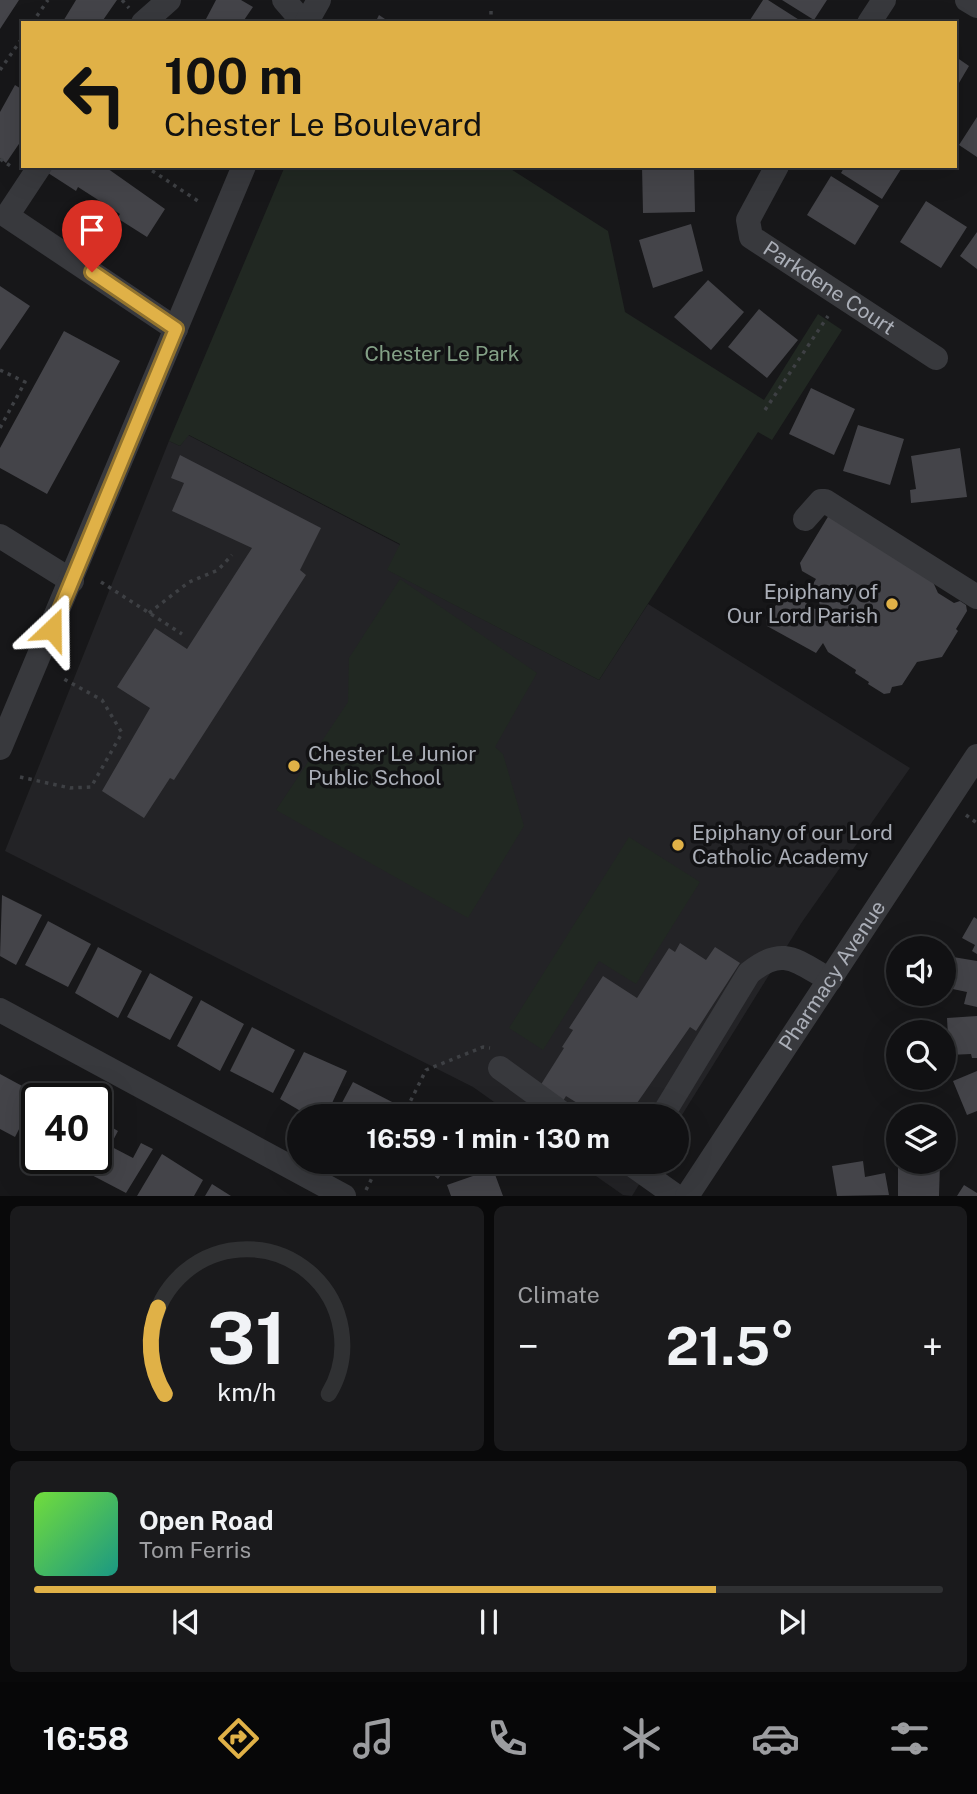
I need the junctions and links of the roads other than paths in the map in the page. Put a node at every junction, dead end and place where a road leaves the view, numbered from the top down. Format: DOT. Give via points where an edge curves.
graph roads {
  1 [pos="169,0"];
  2 [pos="284,0"];
  3 [pos="318,0"];
  4 [pos="884,0"];
  5 [pos="967,0"];
  6 [pos="977,6"];
  7 [pos="145,21"];
  8 [pos="303,21"];
  9 [pos="306,21"];
  10 [pos="870,21"];
  11 [pos="39,168"];
  12 [pos="243,168"];
  13 [pos="777,168"];
  14 [pos="176,329"];
  15 [pos="936,358"];
  16 [pos="805,519"];
  17 [pos="0,536"];
  18 [pos="72,581"];
  19 [pos="977,597"];
  20 [pos="0,748"];
  21 [pos="977,756"];
  22 [pos="830,979"];
  23 [pos="0,1010"];
  24 [pos="500,1058"];
  25 [pos="552,1104"];
  26 [pos="669,1104"];
  27 [pos="646,1174"];
  28 [pos="344,1195"];
  29 [pos="676,1195"];
  30 [pos="687,1195"];
  1 -- 7 [label="street"];
  2 -- 8 [label="street"];
  3 -- 9 [label="street"];
  4 -- 10 [label="street"];
  5 -- 6 [label="street"];
  11 -- 14 [label="street" via="7,216"];
  12 -- 14 [label="street"];
  13 -- 15 [label="street, Parkdene Court" via="748,220 751,237"];
  14 -- 18 [label="street"];
  16 -- 19 [label="street" via="825,501"];
  17 -- 18 [label="street"];
  18 -- 20 [label="street"];
  21 -- 22 [label="street, Pharmacy Avenue"];
  22 -- 26 [label="street" via="789,956 766,960 749,973"];
  22 -- 30 [label="street, Pharmacy Avenue"];
  23 -- 28 [label="street"];
  24 -- 25 [label="street"];
  27 -- 29 [label="street"];
}
